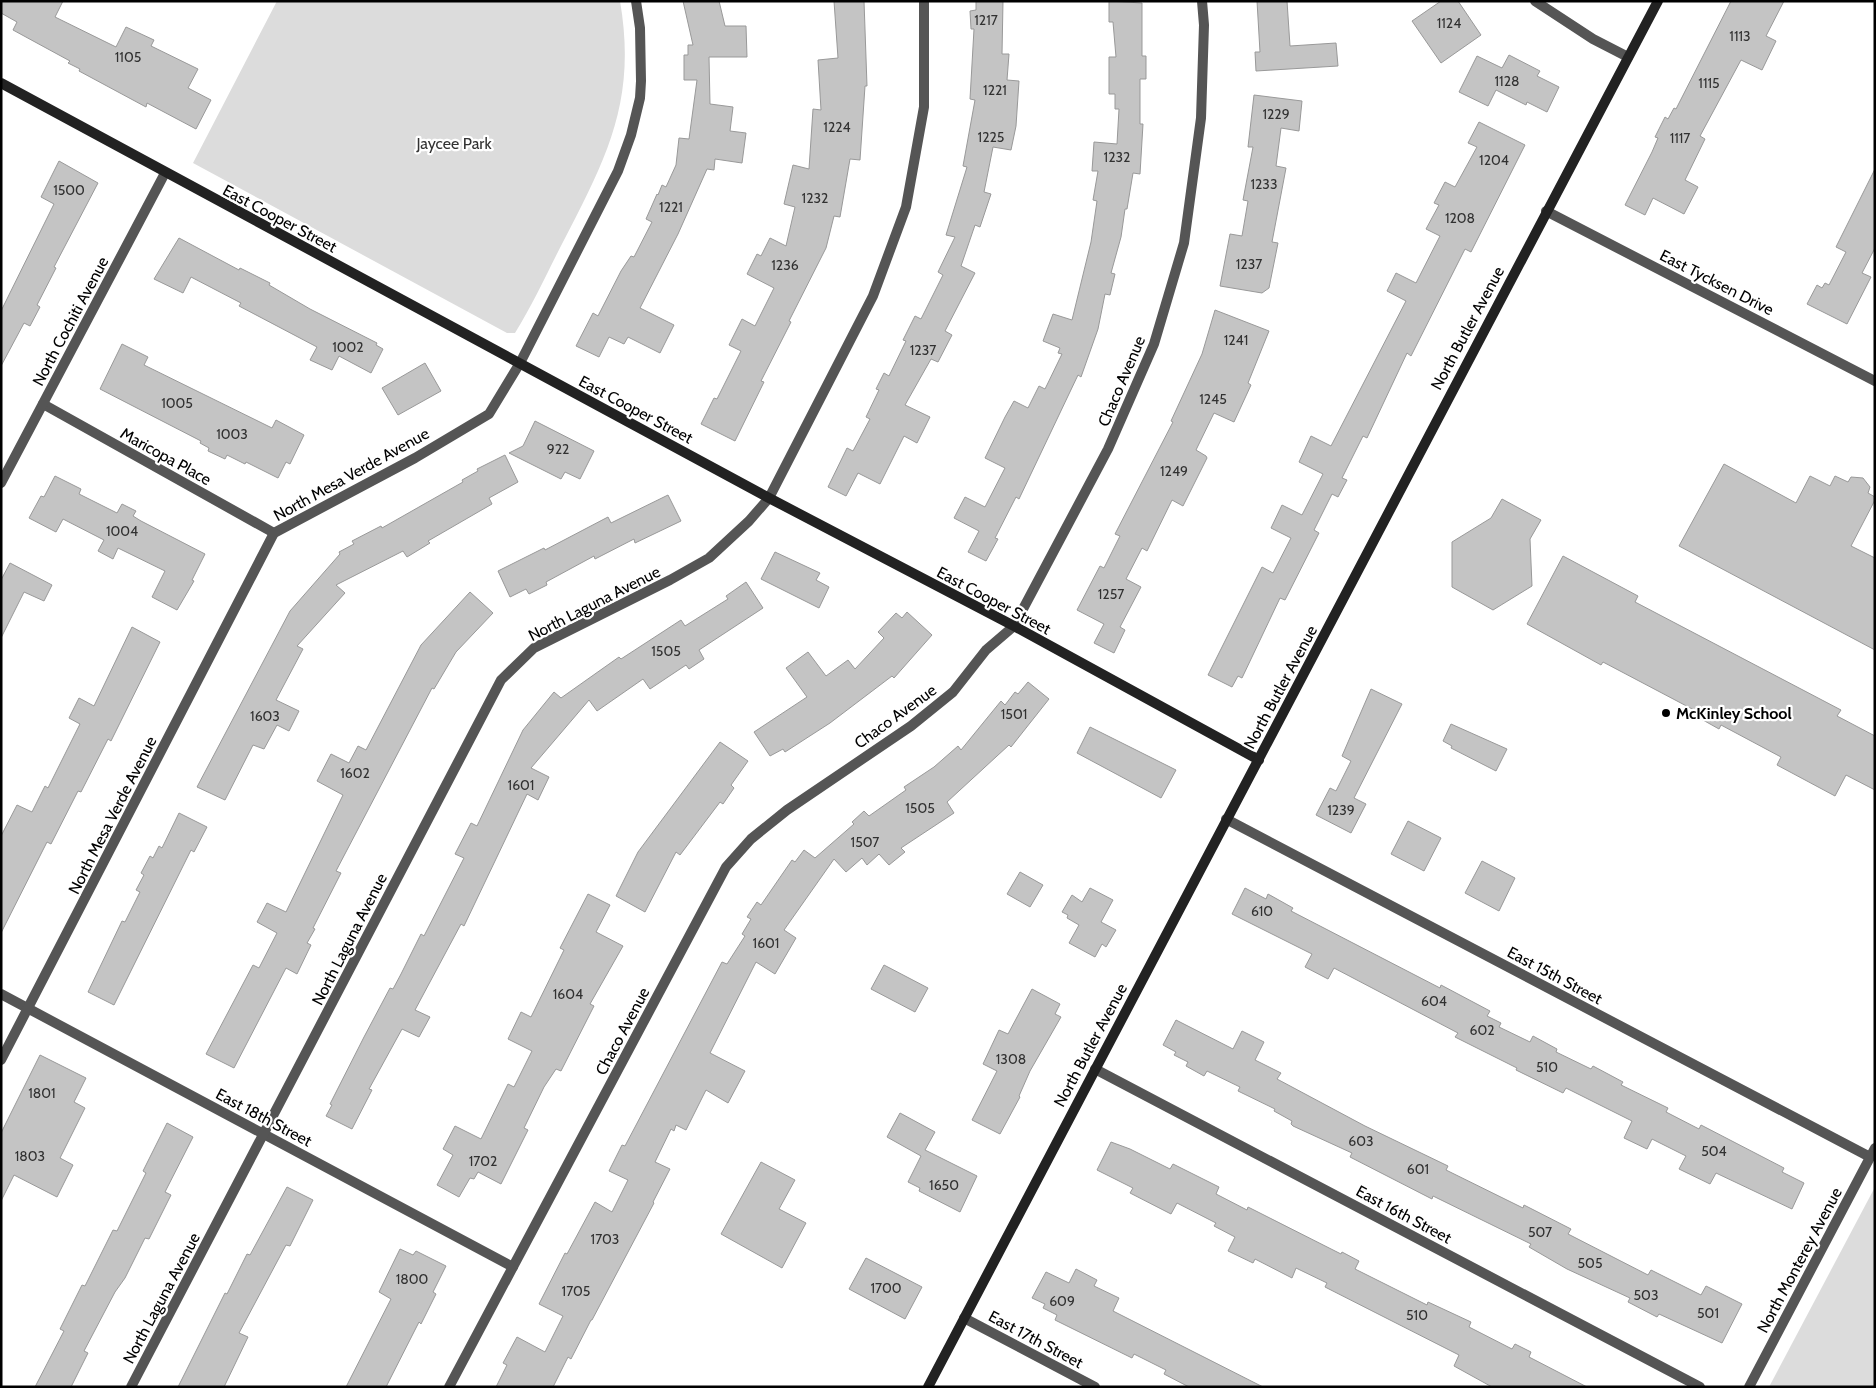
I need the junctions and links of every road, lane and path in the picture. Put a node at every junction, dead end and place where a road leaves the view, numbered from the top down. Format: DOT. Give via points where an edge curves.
graph roads {
  1 [pos="636,1"];
  2 [pos="924,1"];
  3 [pos="1202,1"];
  4 [pos="1535,1"];
  5 [pos="1658,1"];
  6 [pos="1628,57"];
  7 [pos="1,83"];
  8 [pos="165,173"];
  9 [pos="1546,211"];
  10 [pos="520,363"];
  11 [pos="1874,379"];
  12 [pos="43,404"];
  13 [pos="1,483"];
  14 [pos="768,498"];
  15 [pos="274,534"];
  16 [pos="1014,626"];
  17 [pos="1259,760"];
  18 [pos="1226,819"];
  19 [pos="1,994"];
  20 [pos="29,1008"];
  21 [pos="1,1060"];
  22 [pos="1095,1069"];
  23 [pos="264,1134"];
  24 [pos="1875,1148"];
  25 [pos="1870,1157"];
  26 [pos="513,1267"];
  27 [pos="964,1318"];
  28 [pos="131,1387"];
  29 [pos="449,1387"];
  30 [pos="928,1387"];
  31 [pos="1095,1387"];
  32 [pos="1700,1387"];
  33 [pos="1749,1387"];
  1 -- 10 [label="street, North Mesa Verde Avenue" via="641,81 631,135 618,171"];
  2 -- 14 [label="street, North Laguna Avenue" via="924,107 906,207 873,296"];
  3 -- 16 [label="street, Chaco Avenue" via="1202,118 1182,252 1154,344 1108,449"];
  4 -- 6 [label="street" via="1593,39"];
  5 -- 6 [label="main road, North Butler Avenue"];
  6 -- 9 [label="main road, North Butler Avenue"];
  7 -- 8 [label="main road, East Cooper Street"];
  8 -- 10 [label="main road, East Cooper Street"];
  8 -- 12 [label="street, North Cochiti Avenue"];
  9 -- 11 [label="street, East Tycksen Drive"];
  9 -- 17 [label="main road, North Butler Avenue"];
  10 -- 14 [label="main road, East Cooper Street"];
  10 -- 15 [label="street, North Mesa Verde Avenue" via="489,414"];
  12 -- 13 [label="street, North Cochiti Avenue"];
  12 -- 15 [label="street, Maricopa Place"];
  14 -- 16 [label="main road, East Cooper Street"];
  14 -- 23 [label="street, North Laguna Avenue" via="710,558 534,648 500,680"];
  15 -- 20 [label="street, North Mesa Verde Avenue"];
  16 -- 17 [label="main road, East Cooper Street"];
  16 -- 26 [label="street, Chaco Avenue" via="986,650 953,692 910,726 787,810 751,839 726,867"];
  17 -- 18 [label="main road, North Butler Avenue"];
  18 -- 22 [label="main road, North Butler Avenue"];
  18 -- 25 [label="street, East 15th Street"];
  19 -- 20 [label="street, East 18th Street"];
  20 -- 21 [label="street, North Mesa Verde Avenue"];
  20 -- 23 [label="street, East 18th Street"];
  22 -- 27 [label="main road, North Butler Avenue"];
  22 -- 32 [label="street, East 16th Street"];
  23 -- 26 [label="street, East 18th Street"];
  23 -- 28 [label="street, North Laguna Avenue"];
  24 -- 25 [label="street, North Monterey Avenue"];
  25 -- 33 [label="street, North Monterey Avenue"];
  26 -- 29 [label="street, Chaco Avenue"];
  27 -- 30 [label="main road, North Butler Avenue"];
  27 -- 31 [label="street, East 17th Street"];
}
